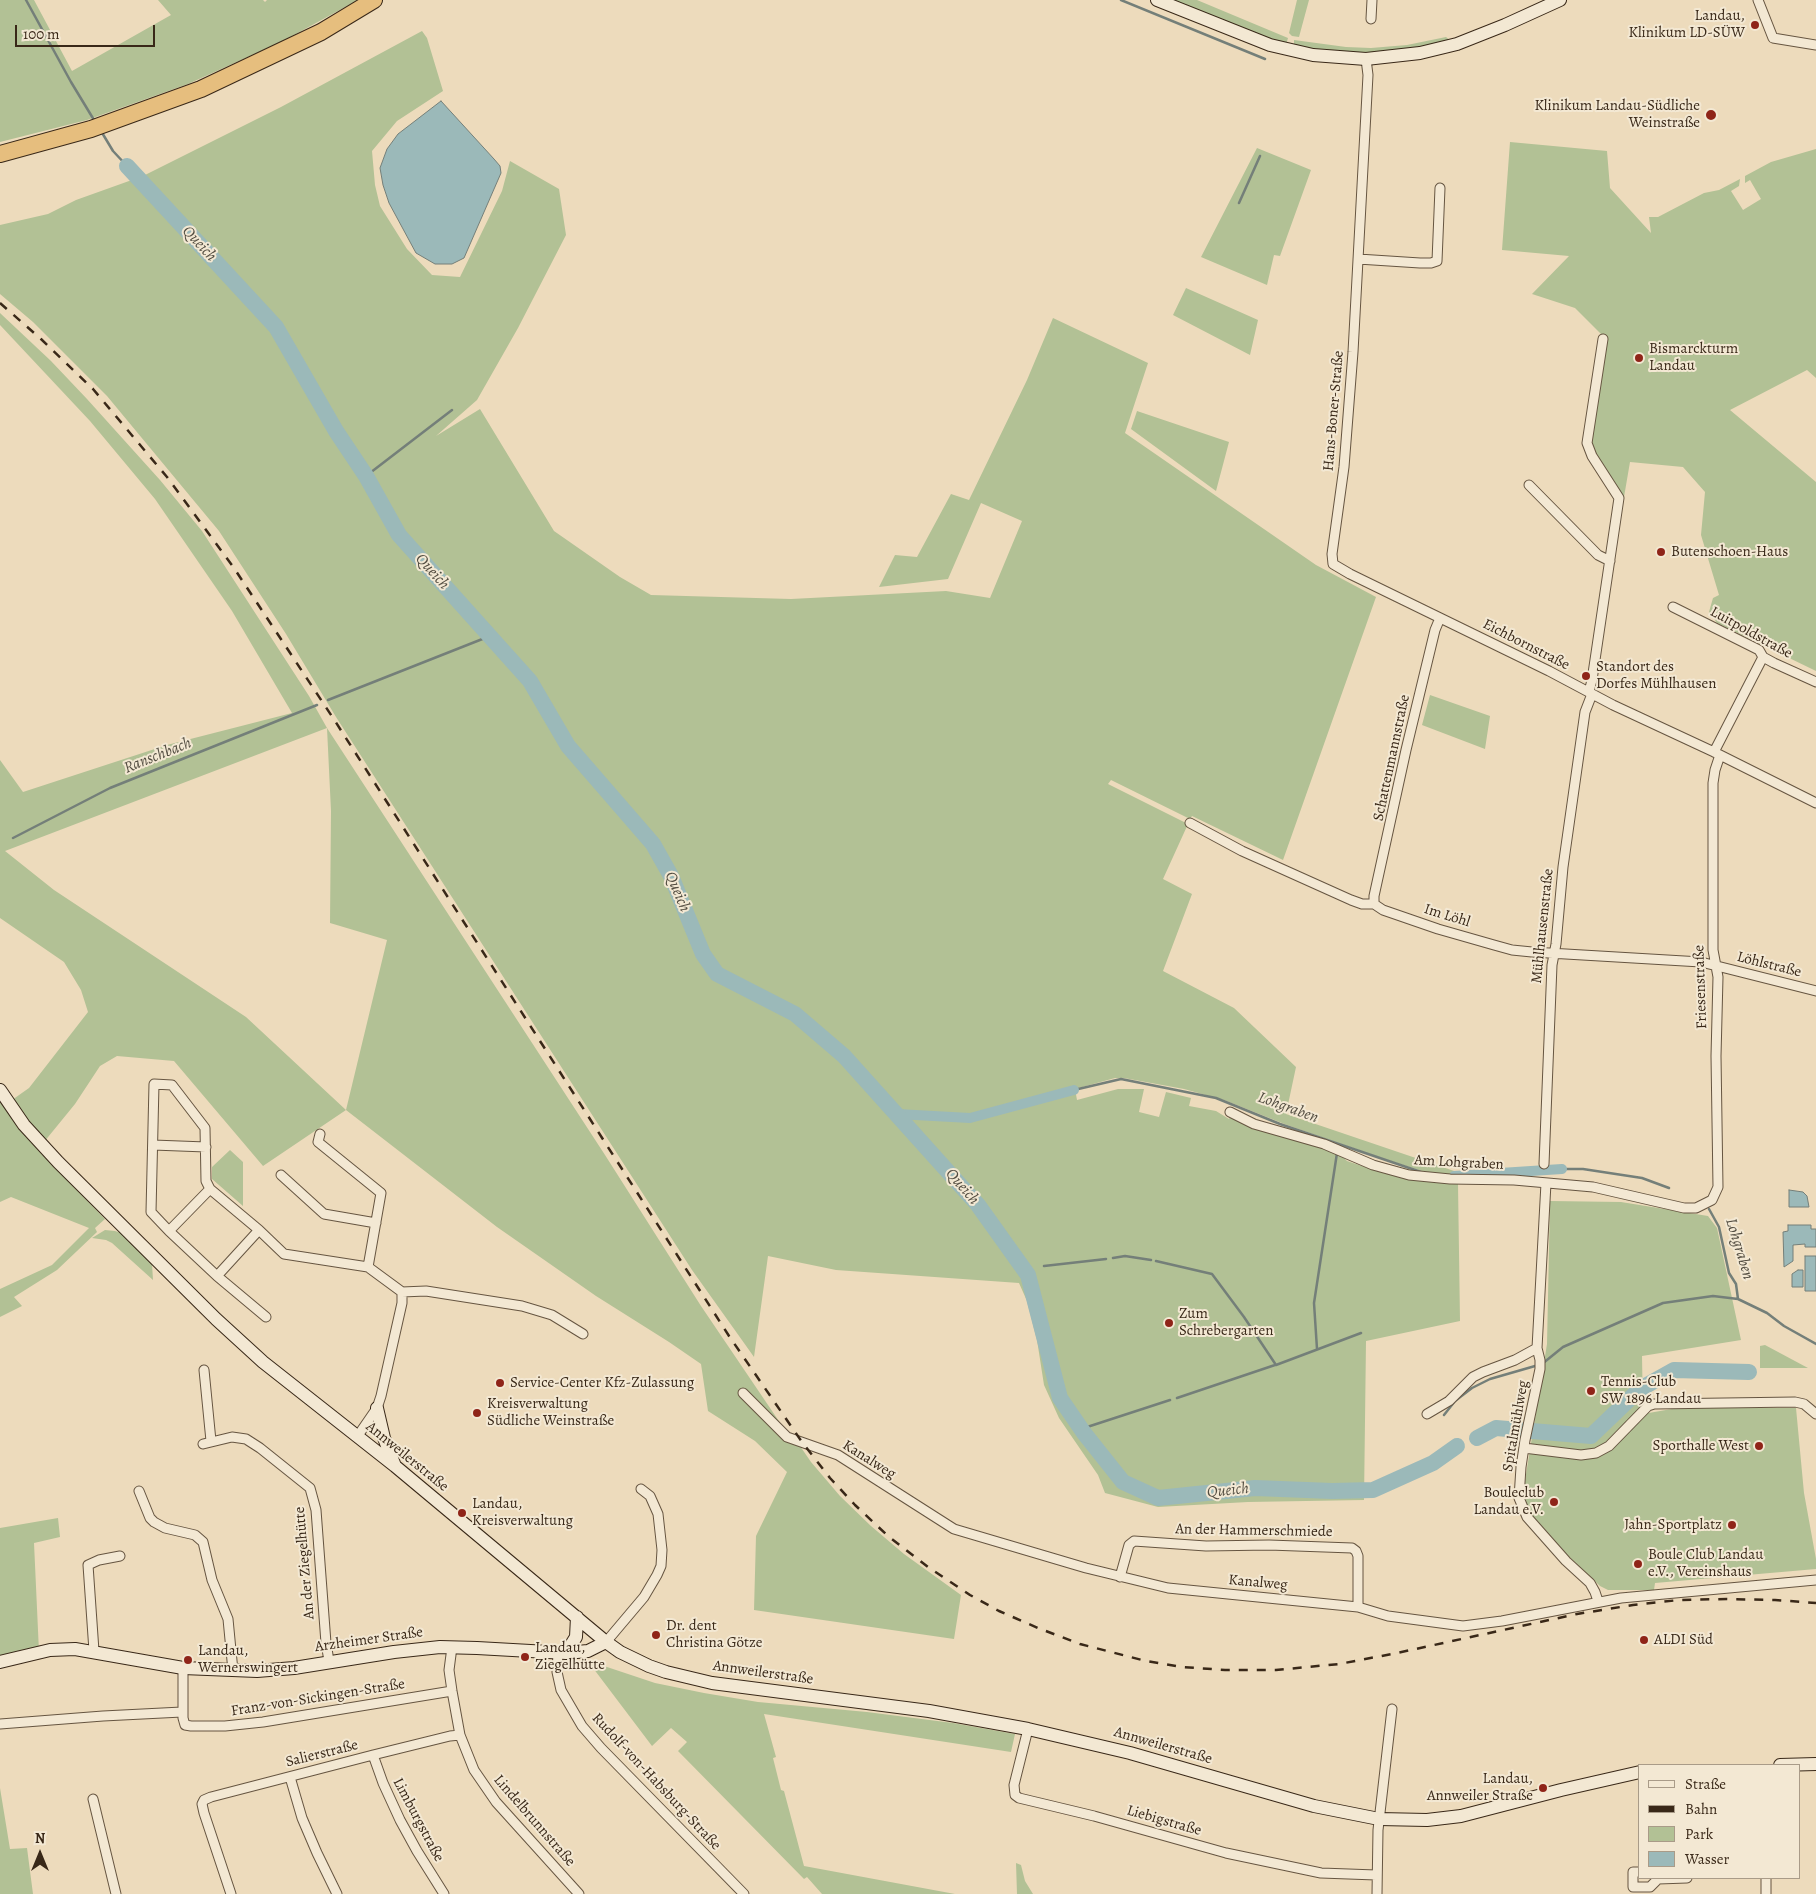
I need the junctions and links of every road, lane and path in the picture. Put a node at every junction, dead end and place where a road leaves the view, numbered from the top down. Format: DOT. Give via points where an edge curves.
graph roads {
  1 [pos="374,0"];
  2 [pos="1157,0"];
  3 [pos="1372,0"];
  4 [pos="1560,0"];
  5 [pos="1758,0"];
  6 [pos="1371,19"];
  7 [pos="1816,45"];
  8 [pos="1366,59"];
  9 [pos="0,154"];
  10 [pos="1440,188"];
  11 [pos="1358,258"];
  12 [pos="1603,339"];
  13 [pos="1528,485"];
  14 [pos="1610,562"];
  15 [pos="1333,564"];
  16 [pos="1673,607"];
  17 [pos="1440,618"];
  18 [pos="1763,656"];
  19 [pos="1816,682"];
  20 [pos="1590,693"];
  21 [pos="1717,754"];
  22 [pos="1816,803"];
  23 [pos="1190,823"];
  24 [pos="1374,904"];
  25 [pos="1555,953"];
  26 [pos="1715,965"];
  27 [pos="1816,991"];
  28 [pos="0,1090"];
  29 [pos="1230,1112"];
  30 [pos="320,1134"];
  31 [pos="153,1145"];
  32 [pos="206,1147"];
  33 [pos="1544,1164"];
  34 [pos="281,1175"];
  35 [pos="1546,1183"];
  36 [pos="210,1189"];
  37 [pos="1696,1208"];
  38 [pos="376,1223"];
  39 [pos="259,1230"];
  40 [pos="169,1231"];
  41 [pos="368,1267"];
  42 [pos="217,1276"];
  43 [pos="402,1292"];
  44 [pos="266,1317"];
  45 [pos="583,1334"];
  46 [pos="1537,1348"];
  47 [pos="204,1370"];
  48 [pos="743,1393"];
  49 [pos="377,1408"];
  50 [pos="1427,1414"];
  51 [pos="1816,1414"];
  52 [pos="357,1437"];
  53 [pos="1525,1444"];
  54 [pos="394,1466"];
  55 [pos="641,1488"];
  56 [pos="139,1491"];
  57 [pos="120,1556"];
  58 [pos="1120,1577"];
  59 [pos="1816,1580"];
  60 [pos="1598,1601"];
  61 [pos="1358,1607"];
  62 [pos="577,1617"];
  63 [pos="606,1642"];
  64 [pos="452,1647"];
  65 [pos="94,1651"];
  66 [pos="562,1653"];
  67 [pos="0,1662"];
  68 [pos="329,1662"];
  69 [pos="183,1668"];
  70 [pos="233,1671"];
  71 [pos="452,1691"];
  72 [pos="1392,1709"];
  73 [pos="182,1712"];
  74 [pos="0,1724"];
  75 [pos="1028,1728"];
  76 [pos="460,1736"];
  77 [pos="374,1755"];
  78 [pos="1801,1764"];
  79 [pos="1816,1764"];
  80 [pos="1638,1772"];
  81 [pos="290,1777"];
  82 [pos="93,1799"];
  83 [pos="1379,1819"];
  84 [pos="1638,1872"];
  85 [pos="1376,1875"];
  86 [pos="1656,1879"];
  87 [pos="1766,1879"];
  88 [pos="116,1894"];
  89 [pos="231,1894"];
  90 [pos="337,1894"];
  91 [pos="444,1894"];
  92 [pos="579,1894"];
  93 [pos="744,1894"];
  94 [pos="1377,1894"];
  95 [pos="1766,1894"];
  1 -- 9 [label="highway" via="321,32 201,88 55,140"];
  2 -- 8 [label="street" via="1260,42 1289,50"];
  3 -- 6 [label="street"];
  4 -- 8 [label="street" via="1457,44 1420,53"];
  5 -- 7 [label="street" via="1772,37"];
  8 -- 11 [label="street, Hans-Boner-Straße" via="1368,75"];
  10 -- 11 [label="street" via="1437,260 1420,263"];
  11 -- 15 [label="street, Hans-Boner-Straße" via="1348,420"];
  12 -- 14 [label="street, Mühlhausenstraße" via="1587,443 1619,498"];
  13 -- 14 [label="street" via="1598,555"];
  14 -- 20 [label="street, Mühlhausenstraße"];
  15 -- 17 [label="street, Eichbornstraße"];
  16 -- 18 [label="street, Luitpoldstraße" via="1759,650"];
  17 -- 20 [label="street, Eichbornstraße"];
  17 -- 24 [label="street, Schattenmannstraße" via="1406,750"];
  18 -- 19 [label="street, Luitpoldstraße"];
  18 -- 21 [label="street, Friesenstraße"];
  20 -- 21 [label="street, Eichbornstraße"];
  20 -- 25 [label="street, Mühlhausenstraße" via="1563,867"];
  21 -- 22 [label="street, Eichbornstraße"];
  21 -- 26 [label="street, Friesenstraße" via="1713,783"];
  23 -- 24 [label="street, Im Löhl" via="1242,851 1342,896 1362,904"];
  24 -- 25 [label="street, Im Löhl" via="1438,929 1512,950"];
  25 -- 26 [label="street, Im Löhl"];
  25 -- 33 [label="street, Mühlhausenstraße"];
  26 -- 27 [label="street, Löhlstraße"];
  26 -- 37 [label="street, Friesenstraße" via="1718,976 1718,1186 1712,1200"];
  28 -- 52 [label="street, Annweilerstraße" via="42,1144 216,1319 263,1362"];
  29 -- 35 [label="street, Am Lohgraben" via="1254,1124 1324,1144 1379,1167 1425,1177"];
  30 -- 38 [label="street" via="318,1142 381,1193"];
  31 -- 32 [label="street"];
  31 -- 32 [label="street" via="154,1084 172,1085 205,1128"];
  31 -- 40 [label="street" via="151,1212"];
  32 -- 36 [label="street" via="206,1180"];
  34 -- 38 [label="street" via="324,1214"];
  35 -- 37 [label="street, Am Lohgraben" via="1593,1186 1684,1208"];
  35 -- 46 [label="street, Spitalmühlweg"];
  36 -- 39 [label="street"];
  36 -- 40 [label="street"];
  38 -- 41 [label="street"];
  39 -- 41 [label="street" via="284,1254"];
  39 -- 42 [label="street"];
  40 -- 42 [label="street"];
  41 -- 43 [label="street"];
  42 -- 44 [label="street"];
  43 -- 45 [label="street" via="426,1291 522,1306 552,1315"];
  43 -- 49 [label="street"];
  46 -- 50 [label="street, Spitalmühlweg" via="1473,1377 1449,1401"];
  46 -- 53 [label="street, Spitalmühlweg" via="1539,1377"];
  47 -- 68 [label="street, An der Ziegelhütte" via="207,1443 232,1437 252,1441 310,1488 316,1510"];
  48 -- 58 [label="street, Kanalweg" via="787,1437 838,1455 954,1530"];
  49 -- 52 [label="street"];
  49 -- 54 [label="street"];
  51 -- 53 [label="street" via="1800,1402 1667,1403 1648,1406 1609,1446 1589,1455"];
  52 -- 54 [label="street, Annweilerstraße"];
  53 -- 60 [label="street, Spitalmühlweg" via="1519,1492 1523,1511 1590,1583"];
  54 -- 62 [label="street, Annweilerstraße"];
  55 -- 63 [label="street" via="650,1496 658,1514 662,1550 660,1566 644,1597"];
  56 -- 70 [label="street" via="154,1522 194,1535 203,1542 212,1580 228,1619"];
  57 -- 65 [label="street" via="88,1565"];
  58 -- 61 [label="street, Kanalweg" via="1168,1588"];
  58 -- 61 [label="street, An der Hammerschmiede" via="1129,1545 1134,1540 1206,1546 1352,1548 1358,1556"];
  59 -- 60 [label="street, Kanalweg"];
  60 -- 61 [label="street, Kanalweg" via="1463,1626 1388,1616"];
  62 -- 63 [label="street, Annweilerstraße"];
  62 -- 66 [label="street" via="576,1638"];
  63 -- 66 [label="street, Arzheimer Straße" via="588,1651"];
  63 -- 75 [label="street, Annweilerstraße" via="649,1666 697,1680 929,1711"];
  64 -- 66 [label="street, Arzheimer Straße"];
  64 -- 68 [label="street, Arzheimer Straße"];
  64 -- 71 [label="street, Lindelbrunnstraße" via="449,1670"];
  65 -- 67 [label="street, Arzheimer Straße" via="59,1649"];
  65 -- 69 [label="street, Arzheimer Straße"];
  66 -- 93 [label="street, Rudolf-von-Habsburg-Straße" via="557,1672 561,1690 582,1726"];
  68 -- 70 [label="street, Arzheimer Straße" via="294,1668"];
  69 -- 70 [label="street, Arzheimer Straße"];
  69 -- 73 [label="street"];
  71 -- 73 [label="street, Franz-von-Sickingen-Straße" via="225,1726 186,1725"];
  71 -- 76 [label="street, Lindelbrunnstraße"];
  72 -- 83 [label="street"];
  73 -- 74 [label="street"];
  75 -- 83 [label="street, Annweilerstraße" via="1314,1806"];
  75 -- 85 [label="street, Liebigstraße" via="1014,1785 1014,1795 1019,1798 1226,1853 1321,1873"];
  76 -- 77 [label="street, Salierstraße"];
  76 -- 92 [label="street, Lindelbrunnstraße" via="474,1770 489,1793"];
  77 -- 81 [label="street, Salierstraße"];
  77 -- 91 [label="street, Limburgstraße" via="400,1820"];
  78 -- 79 [label="street"];
  80 -- 83 [label="street, Annweilerstraße" via="1466,1815 1427,1820"];
  81 -- 89 [label="street, Salierstraße" via="203,1802"];
  81 -- 90 [label="street" via="305,1825"];
  82 -- 88 [label="street"];
  83 -- 85 [label="street"];
  84 -- 86 [label="street" via="1633,1872 1633,1887 1650,1887"];
  85 -- 94 [label="street"];
  87 -- 95 [label="street"];
}
